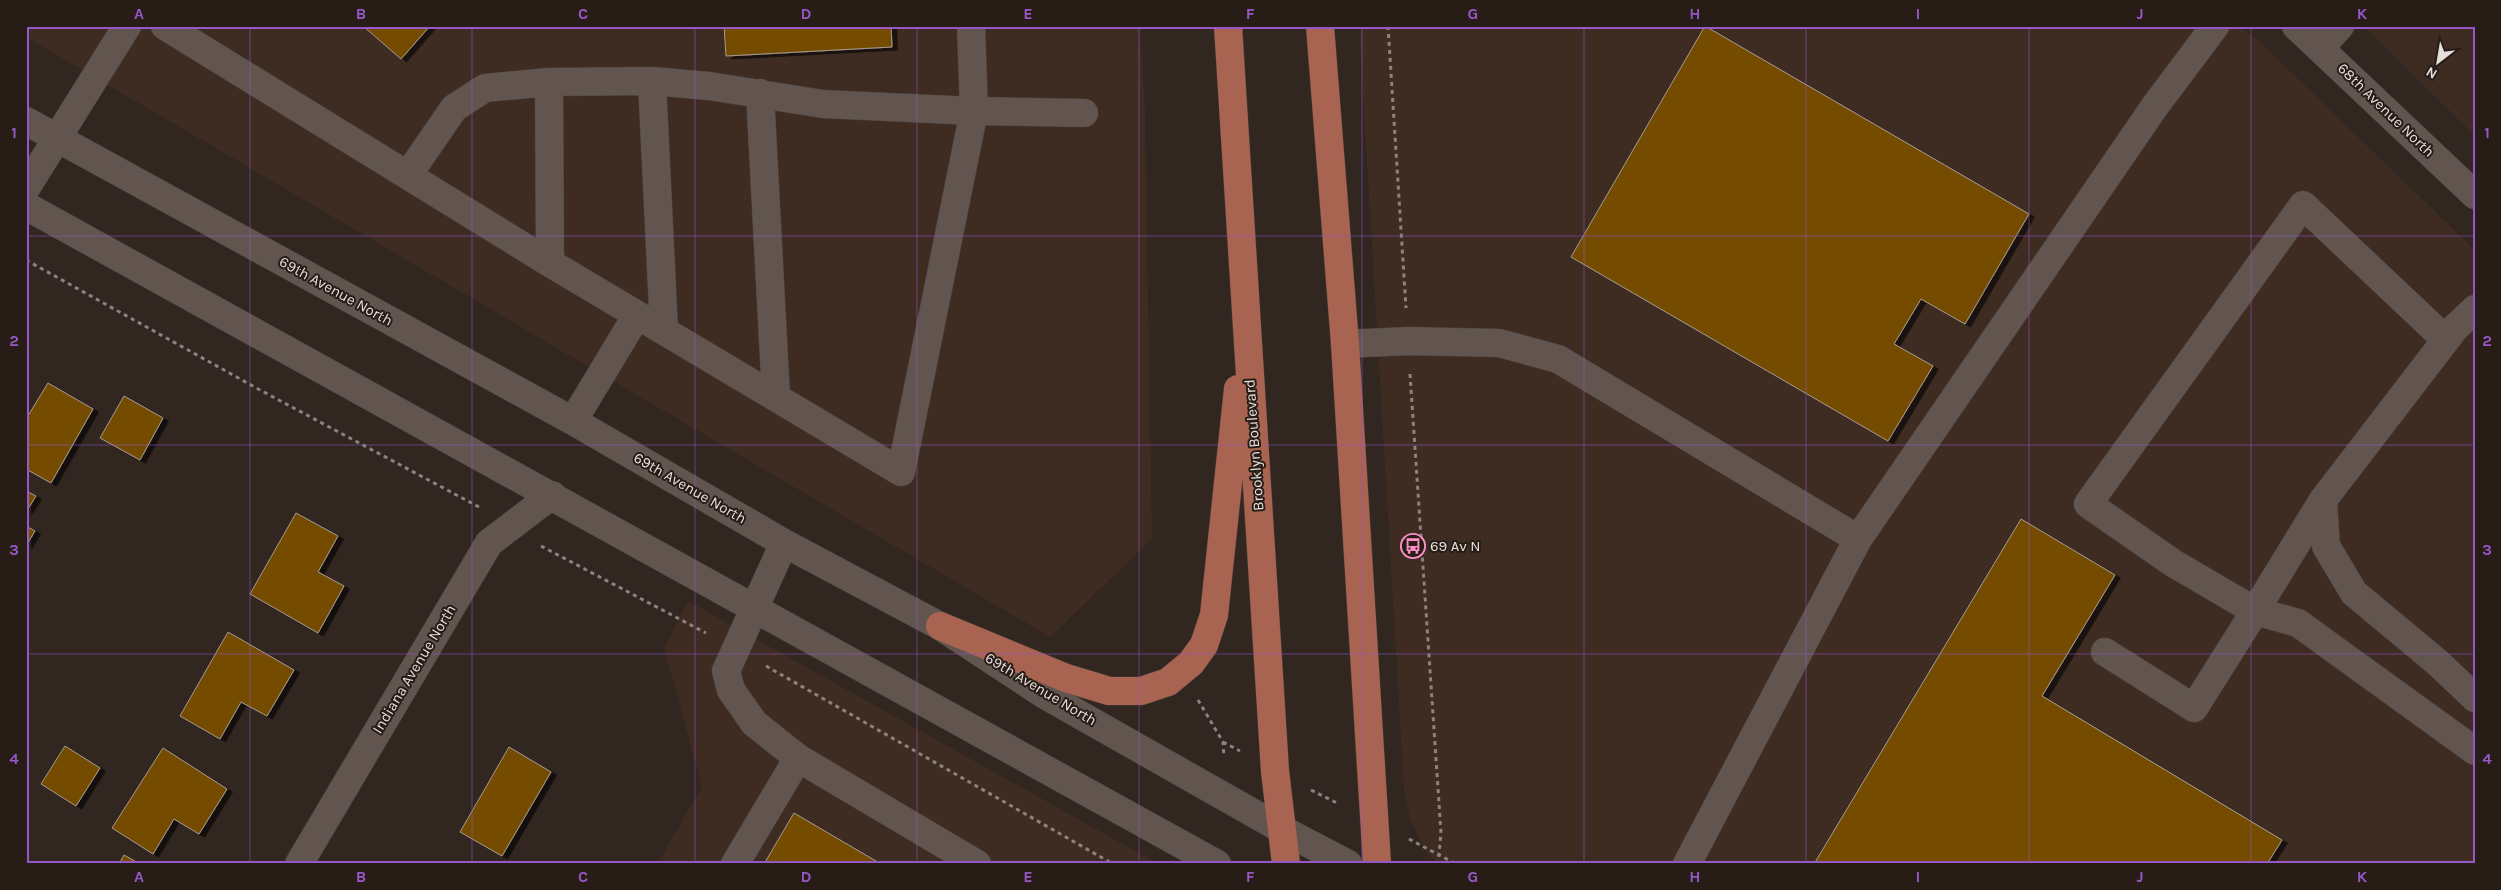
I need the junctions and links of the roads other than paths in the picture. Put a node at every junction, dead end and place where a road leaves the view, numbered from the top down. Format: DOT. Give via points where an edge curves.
graph roads {
  1 [pos="127,26"];
  2 [pos="165,26"];
  3 [pos="971,26"];
  4 [pos="1228,26"];
  5 [pos="1320,26"];
  6 [pos="2215,26"];
  7 [pos="2296,26"];
  8 [pos="2340,26"];
  9 [pos="2320,48"];
  10 [pos="652,81"];
  11 [pos="549,82"];
  12 [pos="760,93"];
  13 [pos="974,112"];
  14 [pos="1084,114"];
  15 [pos="26,121"];
  16 [pos="56,138"];
  17 [pos="408,175"];
  18 [pos="26,188"];
  19 [pos="2475,195"];
  20 [pos="26,206"];
  21 [pos="550,263"];
  22 [pos="2475,310"];
  23 [pos="637,314"];
  24 [pos="1246,318"];
  25 [pos="664,330"];
  26 [pos="2446,340"];
  27 [pos="1345,344"];
  28 [pos="776,397"];
  29 [pos="573,421"];
  30 [pos="552,495"];
  31 [pos="2323,500"];
  32 [pos="1858,539"];
  33 [pos="784,543"];
  34 [pos="754,607"];
  35 [pos="2255,611"];
  36 [pos="940,626"];
  37 [pos="2106,652"];
  38 [pos="2475,698"];
  39 [pos="2475,708"];
  40 [pos="2466,744"];
  41 [pos="798,758"];
  42 [pos="1283,830"];
  43 [pos="299,864"];
  44 [pos="734,864"];
  45 [pos="977,864"];
  46 [pos="1217,864"];
  47 [pos="1286,864"];
  48 [pos="1348,864"];
  49 [pos="1377,864"];
  50 [pos="1687,864"];
  1 -- 16 [label="street"];
  2 -- 17 [label="street"];
  3 -- 13 [label="street"];
  4 -- 24 [label="main road, Brooklyn Boulevard"];
  5 -- 27 [label="main road"];
  6 -- 32 [label="street" via="2150,114"];
  7 -- 9 [label="street, 68th Avenue North"];
  8 -- 9 [label="street"];
  9 -- 19 [label="street, 68th Avenue North"];
  10 -- 11 [label="street"];
  10 -- 12 [label="street"];
  10 -- 25 [label="street"];
  11 -- 17 [label="street" via="485,88 454,108"];
  11 -- 21 [label="street"];
  12 -- 13 [label="street" via="822,104"];
  12 -- 28 [label="street"];
  13 -- 14 [label="street"];
  13 -- 28 [label="street" via="901,472"];
  15 -- 16 [label="street, 69th Avenue North"];
  16 -- 18 [label="street"];
  16 -- 29 [label="street, 69th Avenue North"];
  17 -- 21 [label="street"];
  20 -- 30 [label="street"];
  21 -- 23 [label="street"];
  22 -- 26 [label="street"];
  23 -- 25 [label="street"];
  23 -- 29 [label="street"];
  24 -- 36 [label="main road" via="1214,615 1204,645 1191,663 1168,682 1141,691 1109,691 1066,678"];
  24 -- 42 [label="main road, Brooklyn Boulevard" via="1275,771"];
  25 -- 28 [label="street"];
  26 -- 31 [label="street"];
  26 -- 35 [label="street" via="2303,205 2088,504 2174,563"];
  27 -- 32 [label="street" via="1408,341 1499,343 1558,359"];
  27 -- 49 [label="main road"];
  29 -- 33 [label="street, 69th Avenue North"];
  30 -- 34 [label="street"];
  30 -- 43 [label="street, Indiana Avenue North" via="489,543"];
  31 -- 35 [label="street"];
  31 -- 38 [label="street" via="2326,546 2354,593"];
  32 -- 50 [label="street"];
  33 -- 34 [label="street"];
  33 -- 36 [label="street, 69th Avenue North"];
  34 -- 41 [label="street" via="726,671 731,690 754,723"];
  34 -- 46 [label="street"];
  35 -- 37 [label="street" via="2194,708"];
  35 -- 40 [label="street" via="2298,623"];
  36 -- 42 [label="street, 69th Avenue North" via="1045,695"];
  39 -- 40 [label="street"];
  41 -- 44 [label="street"];
  41 -- 45 [label="street"];
  42 -- 47 [label="main road, Brooklyn Boulevard"];
  42 -- 48 [label="street, 69th Avenue North"];
}
